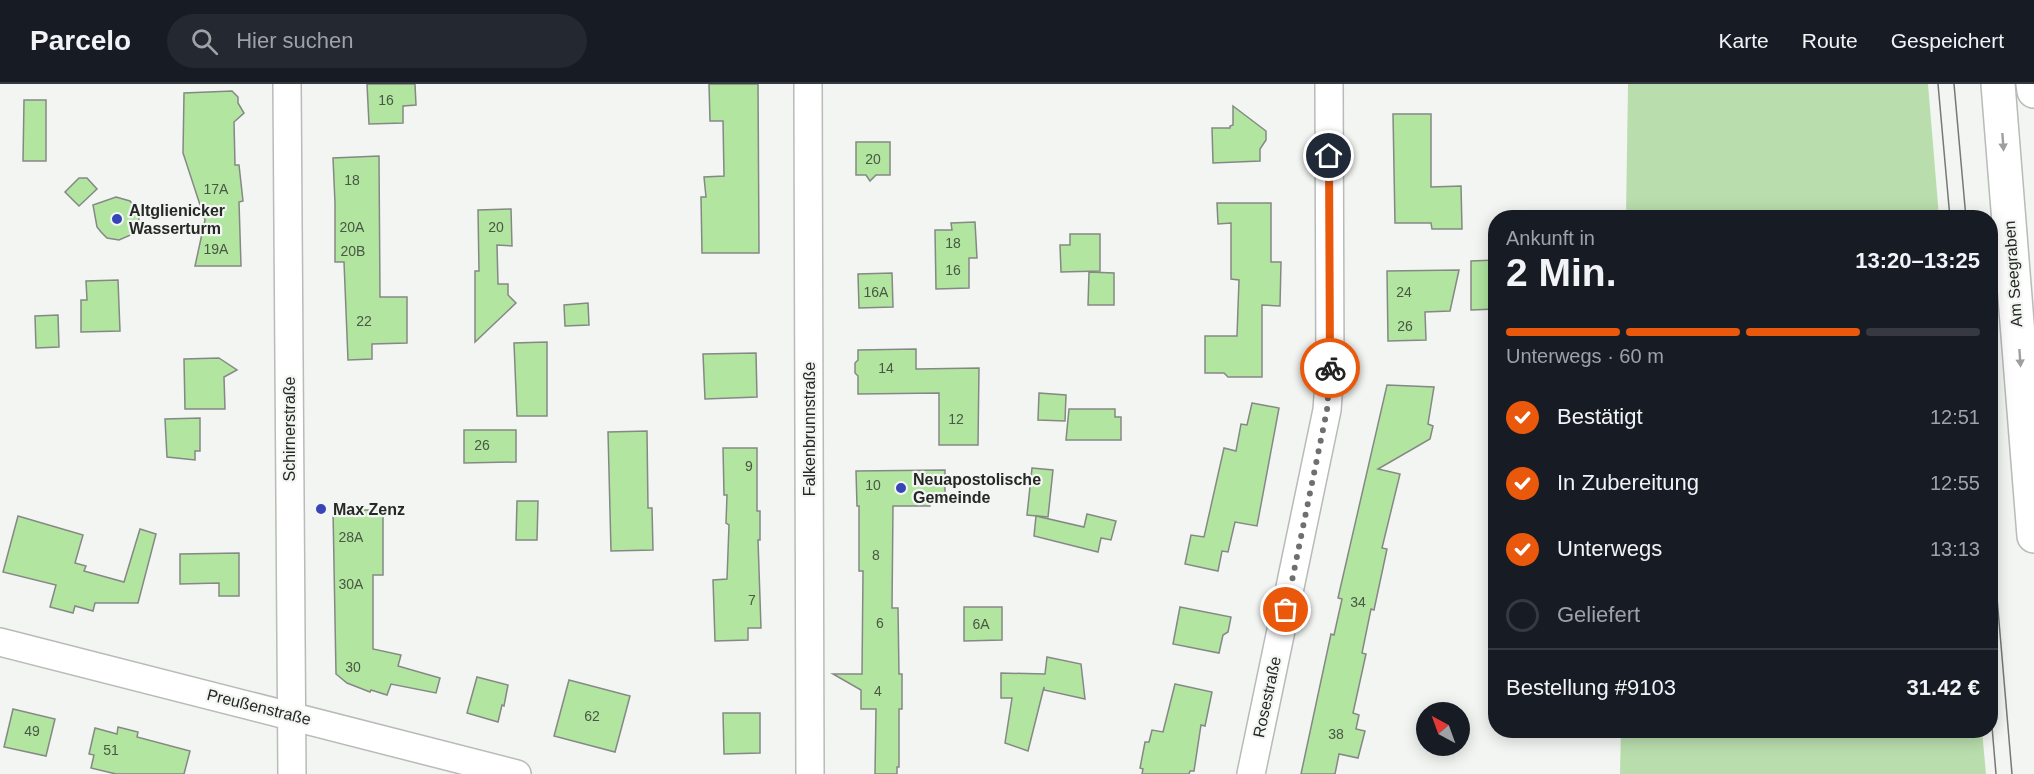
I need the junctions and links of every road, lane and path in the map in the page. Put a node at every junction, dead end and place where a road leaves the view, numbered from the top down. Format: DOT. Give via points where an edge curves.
graph roads {
  1 [pos="287,84"];
  2 [pos="808,84"];
  3 [pos="1329,84"];
  4 [pos="1998,84"];
  5 [pos="2033,84"];
  6 [pos="2034,92"];
  7 [pos="2034,536"];
  8 [pos="0,642"];
  9 [pos="291,716"];
  10 [pos="292,774"];
  11 [pos="517,774"];
  12 [pos="810,774"];
  13 [pos="1251,774"];
  1 -- 9 [label="street, Schirnerstraße"];
  2 -- 12 [label="street, Falkenbrunnstraße"];
  3 -- 13 [label="street, Rosestraße" via="1327,410"];
  4 -- 7 [label="main road, Am Seegraben, one-way"];
  5 -- 6 [label="main road"];
  8 -- 9 [label="street, Preußenstraße"];
  9 -- 10 [label="street, Schirnerstraße"];
  9 -- 11 [label="street, Preußenstraße"];
}
